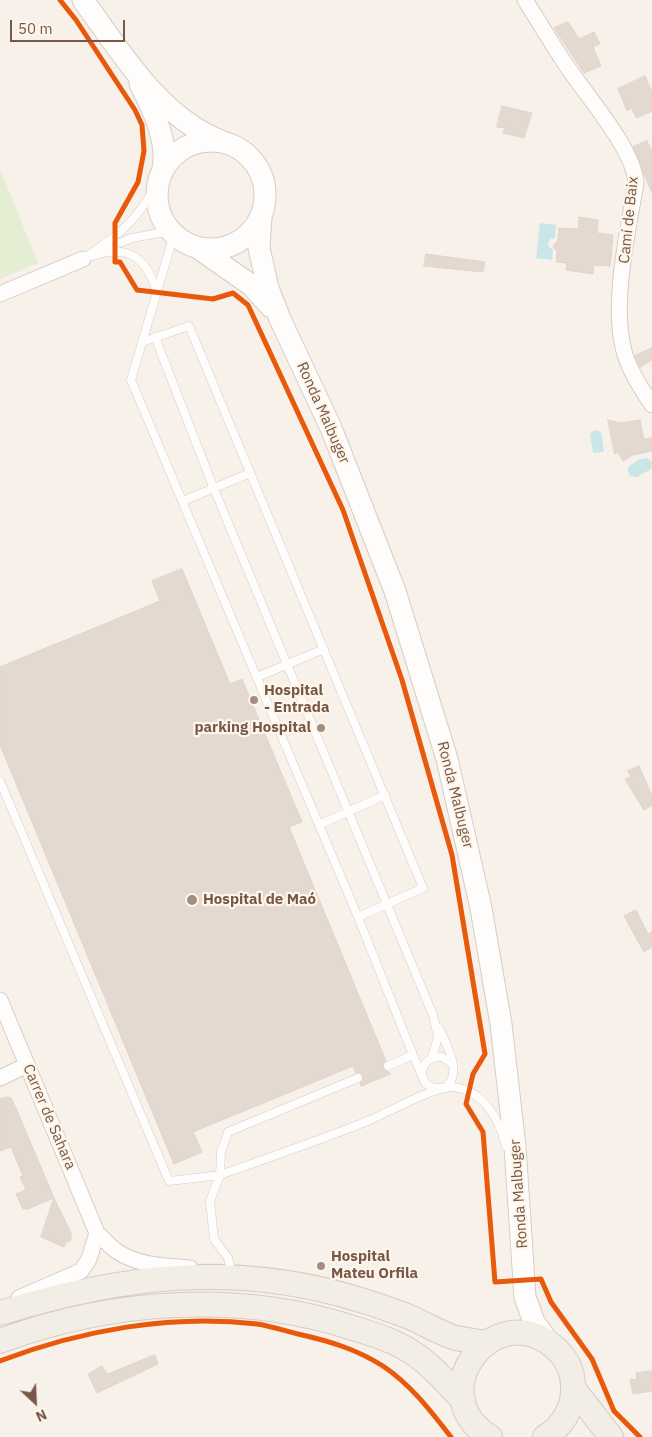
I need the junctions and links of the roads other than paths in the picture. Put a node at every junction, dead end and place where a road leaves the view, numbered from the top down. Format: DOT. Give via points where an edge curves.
graph roads {
  1 [pos="83,0"];
  2 [pos="525,0"];
  3 [pos="129,64"];
  4 [pos="223,142"];
  5 [pos="160,178"];
  6 [pos="260,216"];
  7 [pos="172,233"];
  8 [pos="198,247"];
  9 [pos="83,259"];
  10 [pos="157,293"];
  11 [pos="0,294"];
  12 [pos="280,319"];
  13 [pos="155,337"];
  14 [pos="142,342"];
  15 [pos="652,405"];
  16 [pos="250,472"];
  17 [pos="214,489"];
  18 [pos="183,501"];
  19 [pos="324,649"];
  20 [pos="287,664"];
  21 [pos="257,677"];
  22 [pos="0,781"];
  23 [pos="385,795"];
  24 [pos="349,812"];
  25 [pos="319,825"];
  26 [pos="387,904"];
  27 [pos="358,917"];
  28 [pos="0,1000"];
  29 [pos="433,1015"];
  30 [pos="413,1055"];
  31 [pos="432,1057"];
  32 [pos="27,1065"];
  33 [pos="388,1066"];
  34 [pos="453,1066"];
  35 [pos="0,1078"];
  36 [pos="358,1078"];
  37 [pos="423,1079"];
  38 [pos="444,1087"];
  39 [pos="220,1175"];
  40 [pos="520,1214"];
  41 [pos="97,1233"];
  42 [pos="225,1276"];
  43 [pos="525,1296"];
  44 [pos="0,1309"];
  45 [pos="0,1313"];
  46 [pos="0,1340"];
  47 [pos="491,1340"];
  48 [pos="550,1344"];
  49 [pos="573,1388"];
  50 [pos="463,1400"];
  51 [pos="490,1437"];
  52 [pos="545,1437"];
  53 [pos="611,1437"];
  1 -- 3 [label="street"];
  2 -- 15 [label="street, Camí de Baix" via="633,167 636,183 619,305 620,326 623,349"];
  3 -- 4 [label="street" via="187,122"];
  3 -- 5 [label="street" via="157,123 165,163"];
  4 -- 5 [label="street" via="201,143 180,150"];
  4 -- 6 [label="street" via="246,154 262,176 265,190"];
  5 -- 7 [label="street" via="158,205"];
  5 -- 9 [label="lane" via="127,228"];
  6 -- 8 [label="street" via="245,237 233,244 220,248"];
  6 -- 12 [label="street, Ronda Malbuger" via="261,262"];
  7 -- 8 [label="street"];
  7 -- 9 [label="lane" via="132,238"];
  7 -- 10 [label="lane"];
  8 -- 12 [label="street, Ronda Malbuger" via="252,285"];
  9 -- 10 [label="lane" via="115,252 137,256 148,270"];
  9 -- 11 [label="street"];
  10 -- 14 [label="lane"];
  12 -- 40 [label="street, Ronda Malbuger" via="361,500 395,591 442,741 491,963 516,1147"];
  13 -- 14 [label="lane"];
  13 -- 16 [label="lane" via="189,326"];
  13 -- 17 [label="lane"];
  14 -- 18 [label="lane" via="131,380"];
  16 -- 17 [label="lane"];
  16 -- 19 [label="lane"];
  17 -- 18 [label="lane"];
  17 -- 20 [label="lane"];
  18 -- 21 [label="lane"];
  19 -- 20 [label="lane"];
  19 -- 23 [label="lane"];
  20 -- 21 [label="lane"];
  20 -- 24 [label="lane"];
  21 -- 25 [label="lane"];
  22 -- 39 [label="lane" via="170,1181"];
  23 -- 24 [label="lane"];
  23 -- 26 [label="lane" via="424,888"];
  24 -- 25 [label="lane"];
  24 -- 26 [label="lane"];
  25 -- 27 [label="lane"];
  26 -- 27 [label="lane"];
  26 -- 29 [label="lane"];
  27 -- 30 [label="lane"];
  28 -- 32 [label="street, Carrer de Sahara"];
  29 -- 31 [label="lane" via="438,1037"];
  29 -- 34 [label="lane"];
  30 -- 33 [label="lane"];
  30 -- 37 [label="lane"];
  31 -- 34 [label="lane" via="442,1056"];
  31 -- 37 [label="lane" via="423,1066"];
  32 -- 35 [label="street"];
  32 -- 41 [label="street, Carrer de Sahara"];
  34 -- 38 [label="lane" via="454,1075"];
  36 -- 39 [label="lane" via="228,1132 221,1152"];
  37 -- 38 [label="lane" via="433,1088"];
  38 -- 39 [label="lane" via="368,1120"];
  38 -- 40 [label="lane" via="461,1088 476,1095 490,1110 505,1143"];
  39 -- 42 [label="lane" via="210,1201 214,1240 228,1258"];
  40 -- 43 [label="street, Ronda Malbuger"];
  41 -- 42 [label="street, Carrer de Sahara" via="117,1252 139,1262"];
  41 -- 44 [label="street" via="89,1259 81,1271"];
  42 -- 45 [label="main road" via="118,1283 67,1293"];
  42 -- 47 [label="main road" via="296,1284 407,1316 455,1337"];
  43 -- 47 [label="street, Ronda Malbuger" via="518,1316 508,1329"];
  43 -- 48 [label="street, Ronda Malbuger" via="534,1322"];
  46 -- 50 [label="main road" via="60,1322 128,1309 218,1305 258,1307 337,1323 397,1344 427,1364"];
  47 -- 48 [label="main road" via="521,1333"];
  47 -- 50 [label="main road" via="474,1354 466,1368"];
  48 -- 49 [label="main road" via="567,1363"];
  49 -- 52 [label="main road" via="568,1413 561,1424"];
  49 -- 53 [label="main road"];
  50 -- 51 [label="main road" via="469,1417"];
}
